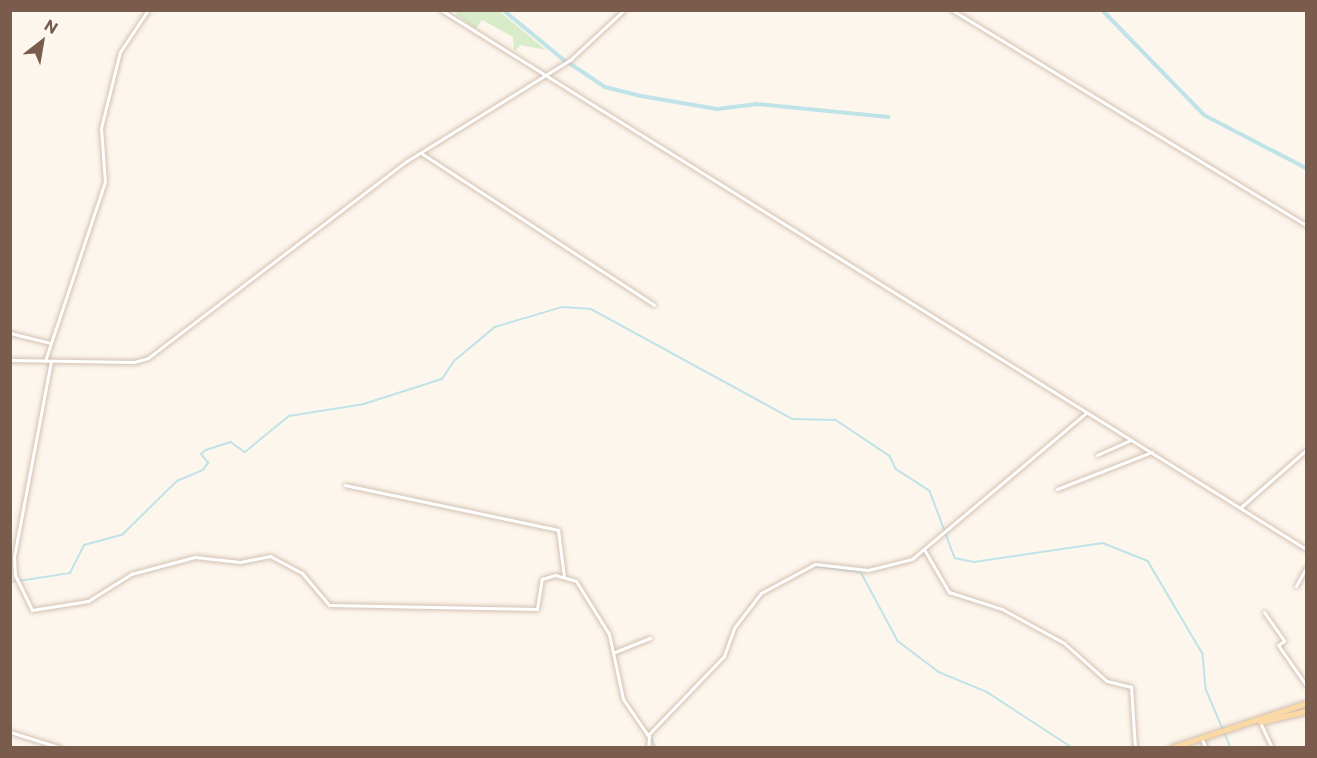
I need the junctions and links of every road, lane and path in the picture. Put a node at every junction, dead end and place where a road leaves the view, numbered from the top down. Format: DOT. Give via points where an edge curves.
graph roads {
  1 [pos="148,10"];
  2 [pos="441,10"];
  3 [pos="624,10"];
  4 [pos="952,10"];
  5 [pos="546,76"];
  6 [pos="421,153"];
  7 [pos="1306,225"];
  8 [pos="654,305"];
  9 [pos="10,333"];
  10 [pos="50,343"];
  11 [pos="10,360"];
  12 [pos="45,361"];
  13 [pos="51,362"];
  14 [pos="1086,413"];
  15 [pos="1131,440"];
  16 [pos="1306,450"];
  17 [pos="1152,452"];
  18 [pos="1097,455"];
  19 [pos="345,485"];
  20 [pos="1057,489"];
  21 [pos="1241,507"];
  22 [pos="20,545"];
  23 [pos="1305,548"];
  24 [pos="925,551"];
  25 [pos="10,554"];
  26 [pos="1306,570"];
  27 [pos="564,578"];
  28 [pos="1296,586"];
  29 [pos="1264,612"];
  30 [pos="650,638"];
  31 [pos="615,652"];
  32 [pos="1306,685"];
  33 [pos="1306,704"];
  34 [pos="1306,711"];
  35 [pos="1260,722"];
  36 [pos="10,732"];
  37 [pos="648,735"];
  38 [pos="1201,738"];
  39 [pos="61,747"];
  40 [pos="648,747"];
  41 [pos="1135,747"];
  42 [pos="1171,747"];
  43 [pos="1206,747"];
  44 [pos="1272,747"];
  1 -- 10 [label="street" via="120,52 101,128 105,182"];
  2 -- 5 [label="street"];
  3 -- 5 [label="street"];
  4 -- 7 [label="street"];
  5 -- 6 [label="street"];
  5 -- 14 [label="street"];
  6 -- 8 [label="street"];
  6 -- 13 [label="street" via="148,358 134,363"];
  9 -- 10 [label="street"];
  10 -- 12 [label="street"];
  11 -- 12 [label="street"];
  12 -- 13 [label="street"];
  13 -- 22 [label="street" via="23,500"];
  14 -- 15 [label="street"];
  14 -- 24 [label="street"];
  15 -- 17 [label="street"];
  15 -- 18 [label="street"];
  16 -- 21 [label="street"];
  17 -- 20 [label="street"];
  17 -- 21 [label="street"];
  19 -- 27 [label="street" via="558,530"];
  21 -- 23 [label="street"];
  22 -- 25 [label="street"];
  22 -- 27 [label="street" via="15,575 26,604 37,611 87,601 131,574 195,557 240,562 270,556 302,573 329,605 537,609 542,579"];
  24 -- 37 [label="street" via="868,570 815,564 762,593 735,628 724,656"];
  24 -- 41 [label="street" via="949,592 1002,609 1064,643 1107,681 1131,687"];
  26 -- 28 [label="street"];
  27 -- 31 [label="street" via="576,581"];
  29 -- 32 [label="street" via="1284,641 1278,645"];
  30 -- 31 [label="street"];
  31 -- 37 [label="street" via="623,699"];
  33 -- 35 [label="main road"];
  34 -- 35 [label="main road"];
  35 -- 38 [label="main road"];
  35 -- 44 [label="street"];
  36 -- 39 [label="street"];
  37 -- 40 [label="street"];
  38 -- 42 [label="main road"];
  38 -- 43 [label="street"];
}
